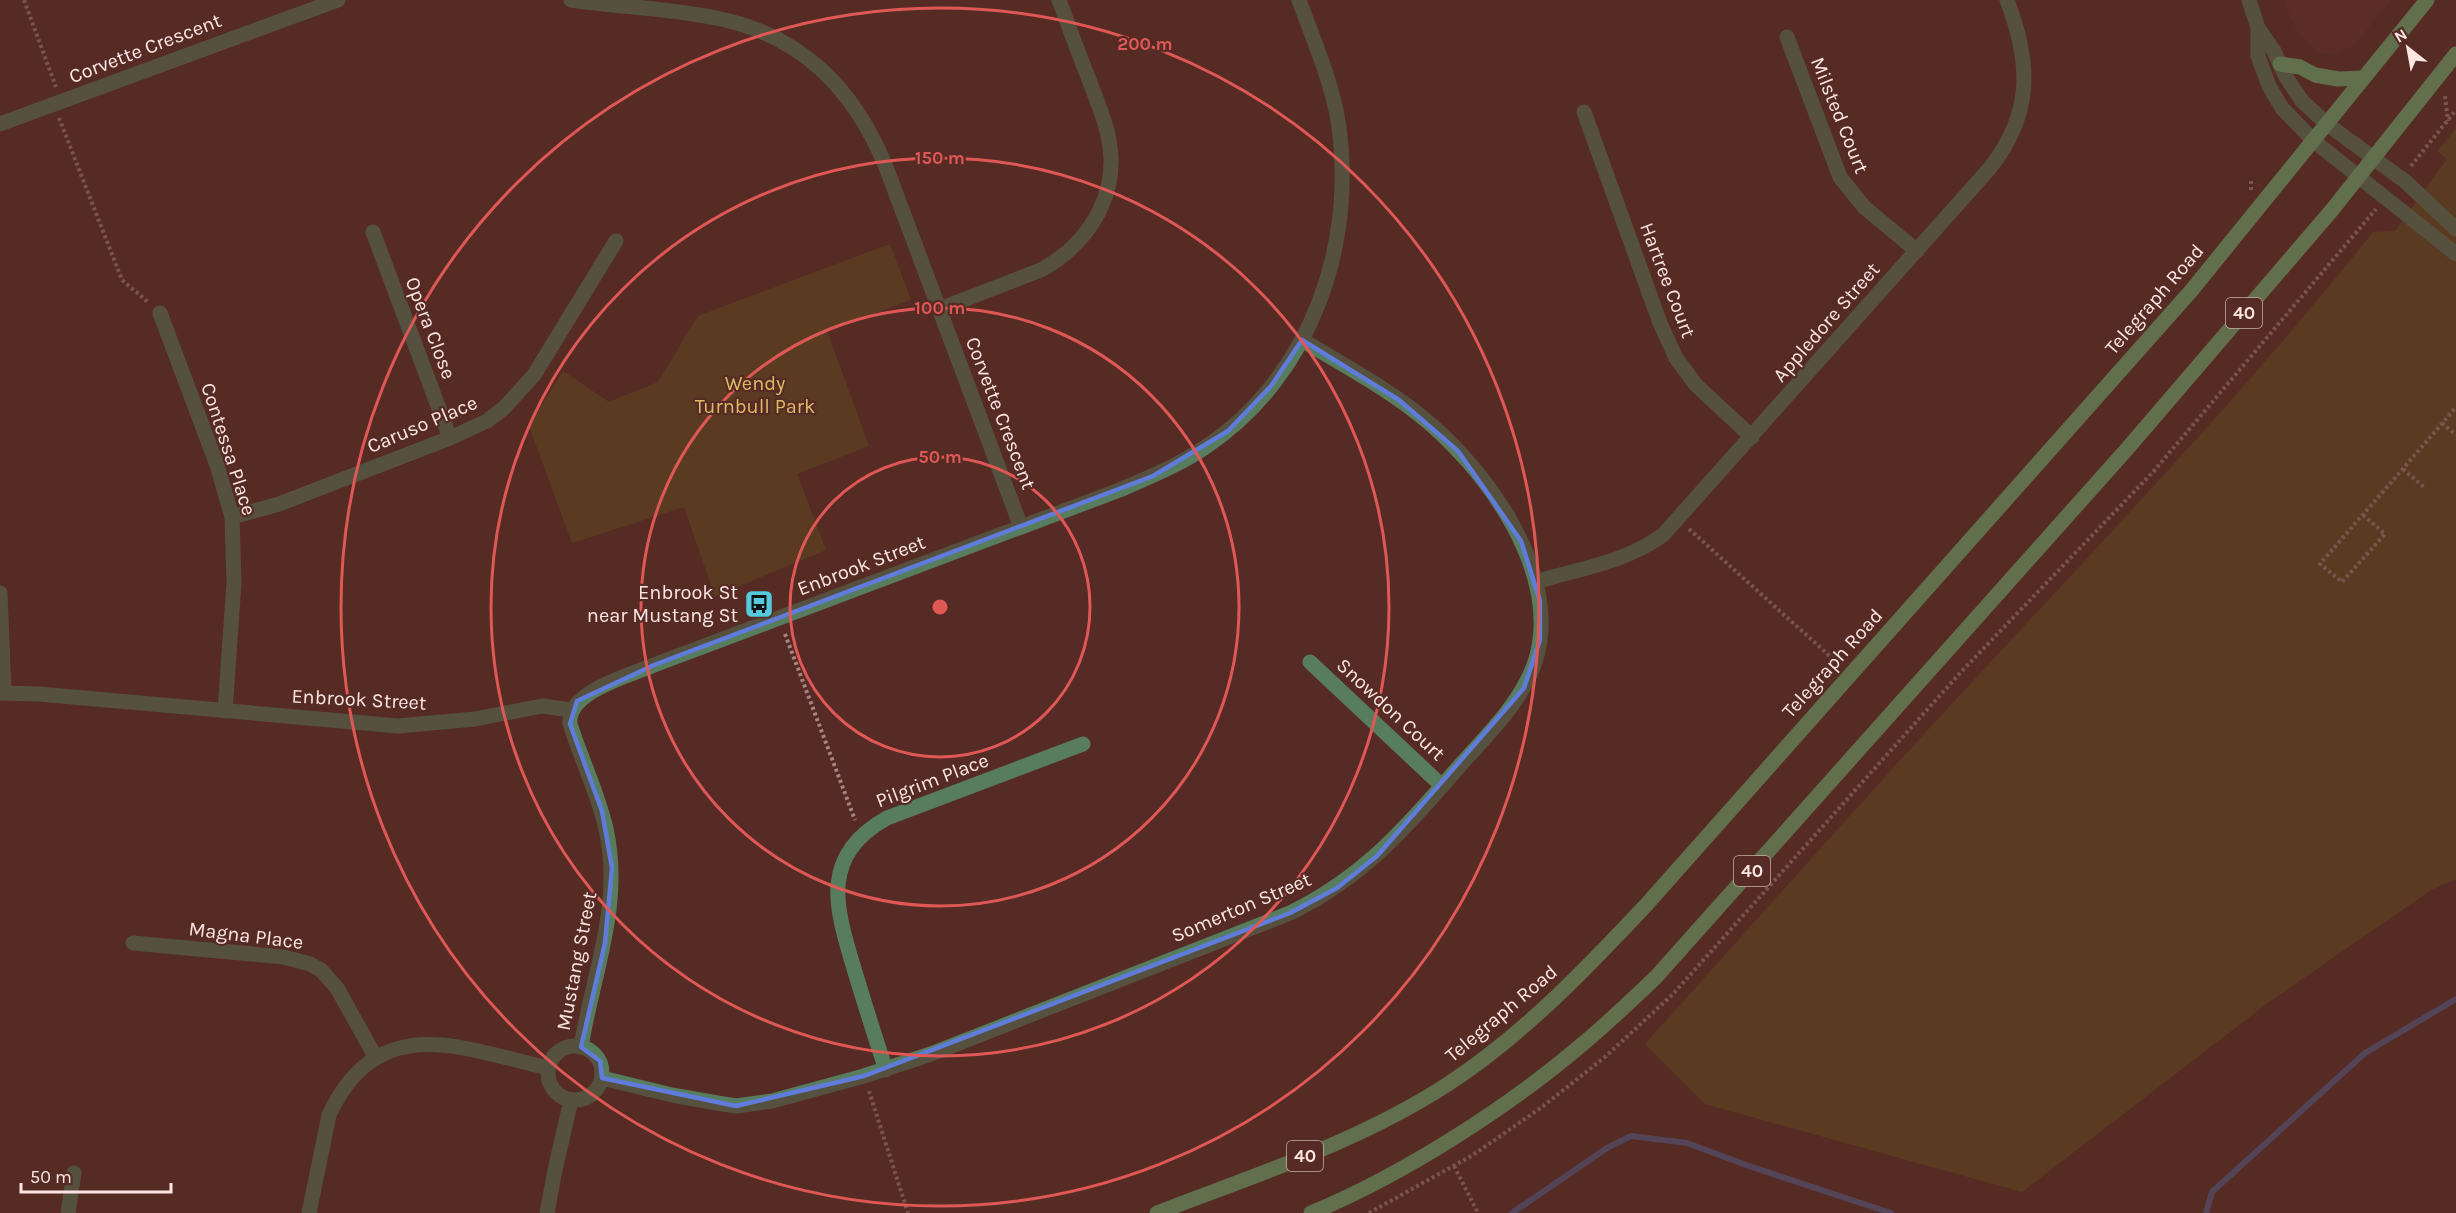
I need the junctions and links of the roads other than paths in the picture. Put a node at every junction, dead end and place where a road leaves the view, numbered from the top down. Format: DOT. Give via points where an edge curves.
graph roads {
  1 [pos="338,0"];
  2 [pos="574,0"];
  3 [pos="1059,0"];
  4 [pos="1299,0"];
  5 [pos="2007,0"];
  6 [pos="2249,0"];
  7 [pos="2427,0"];
  8 [pos="2258,28"];
  9 [pos="1787,37"];
  10 [pos="2456,54"];
  11 [pos="2280,64"];
  12 [pos="2362,78"];
  13 [pos="1584,112"];
  14 [pos="2327,123"];
  15 [pos="0,124"];
  16 [pos="2314,141"];
  17 [pos="2373,158"];
  18 [pos="2359,176"];
  19 [pos="2456,229"];
  20 [pos="373,232"];
  21 [pos="616,242"];
  22 [pos="1917,251"];
  23 [pos="2456,254"];
  24 [pos="940,309"];
  25 [pos="160,313"];
  26 [pos="1302,340"];
  27 [pos="1752,437"];
  28 [pos="450,438"];
  29 [pos="232,517"];
  30 [pos="1021,527"];
  31 [pos="1536,582"];
  32 [pos="0,593"];
  33 [pos="1310,662"];
  34 [pos="2,693"];
  35 [pos="571,710"];
  36 [pos="225,711"];
  37 [pos="1083,744"];
  38 [pos="1442,786"];
  39 [pos="133,943"];
  40 [pos="581,1047"];
  41 [pos="376,1058"];
  42 [pos="548,1068"];
  43 [pos="886,1070"];
  44 [pos="602,1078"];
  45 [pos="571,1100"];
  46 [pos="74,1173"];
  47 [pos="68,1213"];
  48 [pos="309,1213"];
  49 [pos="547,1213"];
  50 [pos="1157,1213"];
  51 [pos="1311,1213"];
  1 -- 15 [label="street, Corvette Crescent"];
  2 -- 24 [label="street, Corvette Crescent" via="717,18 772,36 813,62 845,94 870,131"];
  3 -- 24 [label="street" via="1108,134 1111,169 1104,203 1094,224 1058,261"];
  4 -- 26 [label="street, Enbrook Street" via="1330,86 1343,179 1340,223 1330,271"];
  5 -- 22 [label="street, Appledore Street" via="2024,53 2017,124 2004,151"];
  6 -- 8 [label="street"];
  7 -- 12 [label="main road, Telegraph Road / 40"];
  8 -- 11 [label="street"];
  8 -- 16 [label="street" via="2258,56 2269,86 2282,108"];
  9 -- 22 [label="street, Milsted Court" via="1840,177 1864,207"];
  10 -- 17 [label="main road, 40"];
  11 -- 12 [label="main road" via="2337,79"];
  11 -- 14 [label="street" via="2302,100"];
  12 -- 14 [label="main road, Telegraph Road / 40"];
  13 -- 27 [label="street, Hartree Court" via="1676,358 1696,385"];
  14 -- 16 [label="main road, Telegraph Road / 40"];
  14 -- 17 [label="street"];
  16 -- 18 [label="street"];
  16 -- 50 [label="main road, Telegraph Road / 40" via="2191,291 1647,904 1530,1021 1471,1068 1411,1105 1334,1143"];
  17 -- 18 [label="main road, 40"];
  17 -- 19 [label="street" via="2406,182"];
  18 -- 23 [label="street"];
  18 -- 51 [label="main road, 40" via="2127,449 1656,977 1586,1041 1504,1103 1373,1184"];
  20 -- 28 [label="street, Opera Close"];
  21 -- 28 [label="street, Caruso Place" via="520,393 487,421"];
  22 -- 27 [label="street, Appledore Street"];
  24 -- 30 [label="street, Corvette Crescent"];
  25 -- 29 [label="street, Contessa Place" via="217,465"];
  26 -- 30 [label="street, Enbrook Street" via="1271,386 1207,446 1122,489"];
  26 -- 31 [label="street, Somerton Street" via="1399,400 1439,431 1486,486 1508,519"];
  27 -- 31 [label="street, Appledore Street" via="1678,520 1648,545 1598,566"];
  28 -- 29 [label="street, Caruso Place" via="279,504"];
  29 -- 36 [label="street, Contessa Place" via="234,583"];
  30 -- 35 [label="street, Enbrook Street" via="654,665 604,686 582,698"];
  31 -- 38 [label="street, Somerton Street" via="1542,622 1540,640 1524,688"];
  32 -- 34 [label="street"];
  33 -- 38 [label="street, Snowdon Court"];
  34 -- 36 [label="street, Enbrook Street"];
  35 -- 36 [label="street, Enbrook Street" via="542,706 465,720 398,726"];
  35 -- 40 [label="street, Mustang Street" via="570,724 606,830 612,868 605,943"];
  37 -- 43 [label="street, Pilgrim Place" via="902,811 863,834 849,853 843,865 837,905"];
  38 -- 43 [label="street, Somerton Street" via="1377,856 1314,901"];
  39 -- 41 [label="street, Magna Place" via="284,957 310,964 337,988"];
  40 -- 42 [label="street" via="564,1048"];
  40 -- 44 [label="street" via="589,1049 600,1062"];
  41 -- 42 [label="street" via="402,1047 428,1043"];
  41 -- 48 [label="street" via="355,1075 329,1115"];
  42 -- 45 [label="street" via="556,1093"];
  43 -- 44 [label="street, Somerton Street" via="772,1101 736,1106"];
  44 -- 45 [label="street" via="588,1098"];
  45 -- 49 [label="street"];
  46 -- 47 [label="street"];
}
